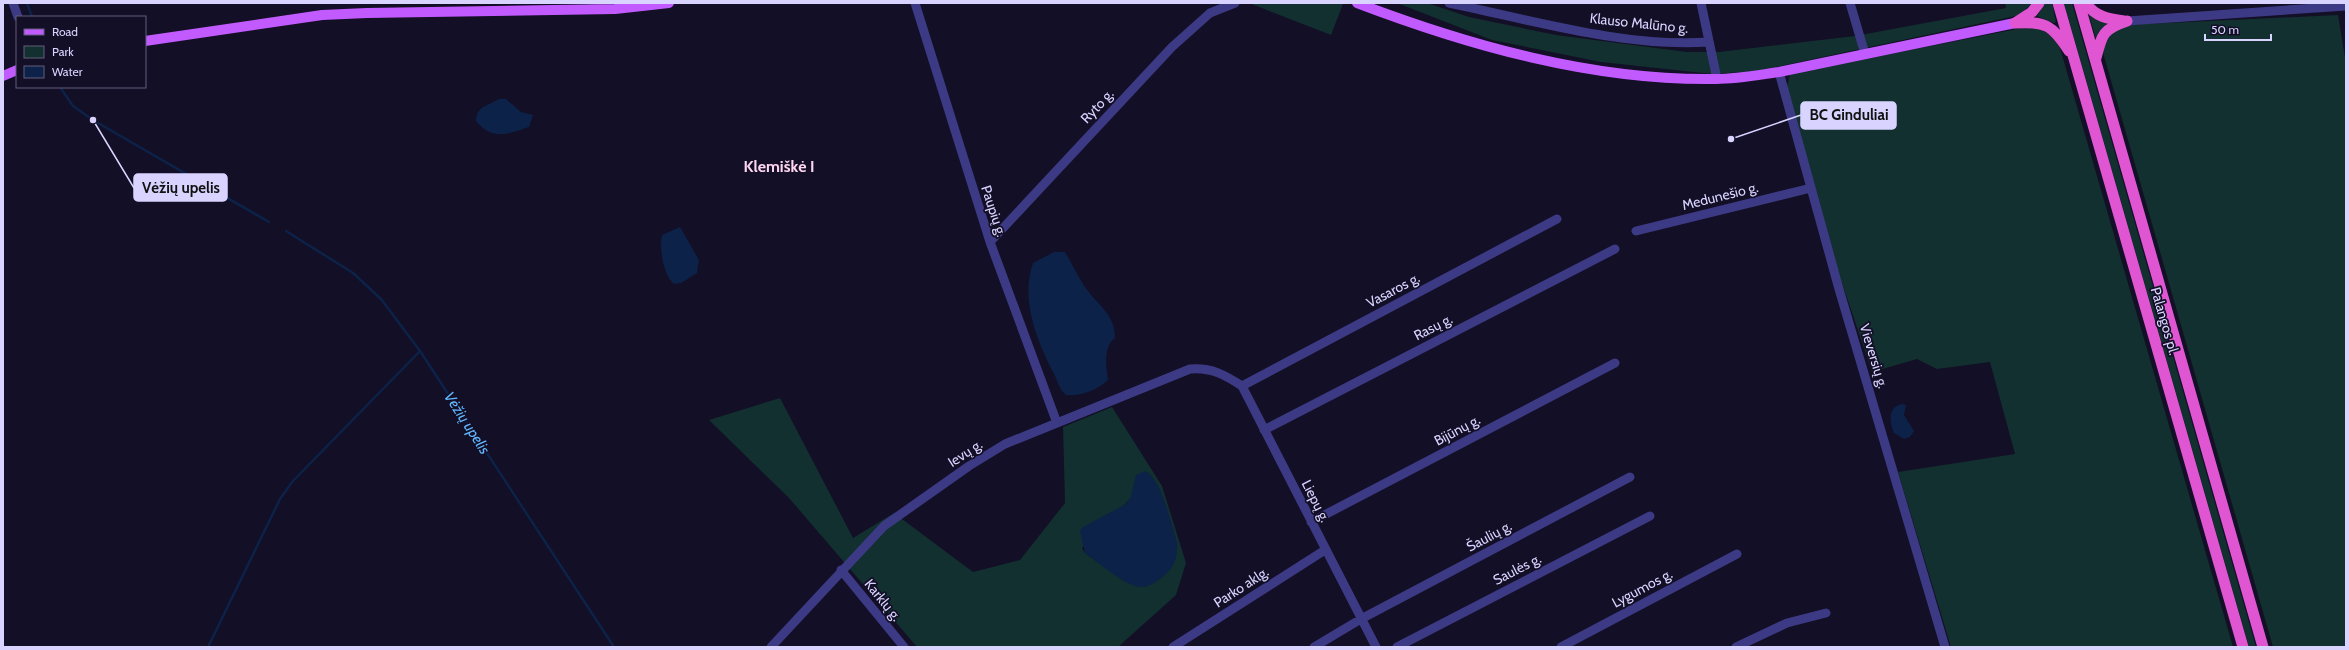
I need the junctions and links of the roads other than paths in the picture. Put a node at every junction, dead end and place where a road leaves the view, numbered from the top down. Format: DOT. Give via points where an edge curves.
graph roads {
  1 [pos="13,3"];
  2 [pos="669,3"];
  3 [pos="915,3"];
  4 [pos="1235,3"];
  5 [pos="1357,3"];
  6 [pos="1449,3"];
  7 [pos="1701,3"];
  8 [pos="1850,3"];
  9 [pos="2039,3"];
  10 [pos="2058,3"];
  11 [pos="2079,3"];
  12 [pos="2086,3"];
  13 [pos="2340,5"];
  14 [pos="18,16"];
  15 [pos="2127,21"];
  16 [pos="2015,23"];
  17 [pos="146,41"];
  18 [pos="1709,42"];
  19 [pos="1865,54"];
  20 [pos="2095,60"];
  21 [pos="2075,61"];
  22 [pos="16,70"];
  23 [pos="1779,72"];
  24 [pos="3,76"];
  25 [pos="1717,79"];
  26 [pos="1811,188"];
  27 [pos="1557,219"];
  28 [pos="1636,231"];
  29 [pos="990,242"];
  30 [pos="1615,249"];
  31 [pos="1615,363"];
  32 [pos="1242,386"];
  33 [pos="1057,423"];
  34 [pos="1264,430"];
  35 [pos="1630,477"];
  36 [pos="1650,516"];
  37 [pos="1311,522"];
  38 [pos="1325,550"];
  39 [pos="1737,554"];
  40 [pos="841,570"];
  41 [pos="1826,614"];
  42 [pos="1361,619"];
  43 [pos="770,647"];
  44 [pos="904,647"];
  45 [pos="1173,647"];
  46 [pos="1314,647"];
  47 [pos="1376,647"];
  48 [pos="1397,647"];
  49 [pos="1561,647"];
  50 [pos="1736,647"];
  51 [pos="1944,647"];
  52 [pos="2243,647"];
  53 [pos="2263,647"];
  1 -- 14 [label="street"];
  2 -- 17 [label="main road" via="615,9 322,15"];
  3 -- 29 [label="street, Paupių g."];
  4 -- 29 [label="street, Ryto g." via="1210,13 1172,47"];
  5 -- 25 [label="main road" via="1402,20 1512,53 1566,64 1662,77"];
  6 -- 18 [label="street, Klauso Malūno g." via="1600,34 1687,44"];
  7 -- 18 [label="street"];
  8 -- 19 [label="street"];
  9 -- 16 [label="highway" via="2032,12"];
  10 -- 21 [label="highway, Palangos pl."];
  11 -- 20 [label="highway, Palangos pl."];
  12 -- 15 [label="highway" via="2103,17"];
  13 -- 15 [label="street"];
  15 -- 20 [label="highway" via="2106,30"];
  16 -- 19 [label="main road"];
  16 -- 21 [label="highway" via="2035,22 2053,29"];
  18 -- 25 [label="street"];
  19 -- 23 [label="main road"];
  20 -- 53 [label="highway, Palangos pl."];
  21 -- 52 [label="highway, Palangos pl."];
  22 -- 24 [label="main road"];
  23 -- 25 [label="main road"];
  23 -- 26 [label="street, Vieversių g."];
  26 -- 28 [label="street, Medunešio g."];
  26 -- 51 [label="street, Vieversių g."];
  27 -- 32 [label="street, Vasaros g."];
  29 -- 33 [label="street, Paupių g."];
  30 -- 34 [label="street, Rasų g."];
  31 -- 37 [label="street, Bijūnų g."];
  32 -- 33 [label="street, Ievų g." via="1211,369 1190,369"];
  32 -- 34 [label="street, Liepų g."];
  33 -- 40 [label="street, Ievų g." via="1005,444 969,466 884,526"];
  34 -- 37 [label="street, Liepų g."];
  35 -- 42 [label="street, Šaulių g."];
  36 -- 48 [label="street, Saulės g."];
  37 -- 38 [label="street, Liepų g."];
  38 -- 42 [label="street, Liepų g."];
  38 -- 45 [label="street, Parko aklg."];
  39 -- 49 [label="street, Lygumos g."];
  40 -- 43 [label="street, Ievų g."];
  40 -- 44 [label="street, Karklų g."];
  41 -- 50 [label="street" via="1787,623"];
  42 -- 46 [label="street, Šaulių g."];
  42 -- 47 [label="street, Liepų g."];
}
